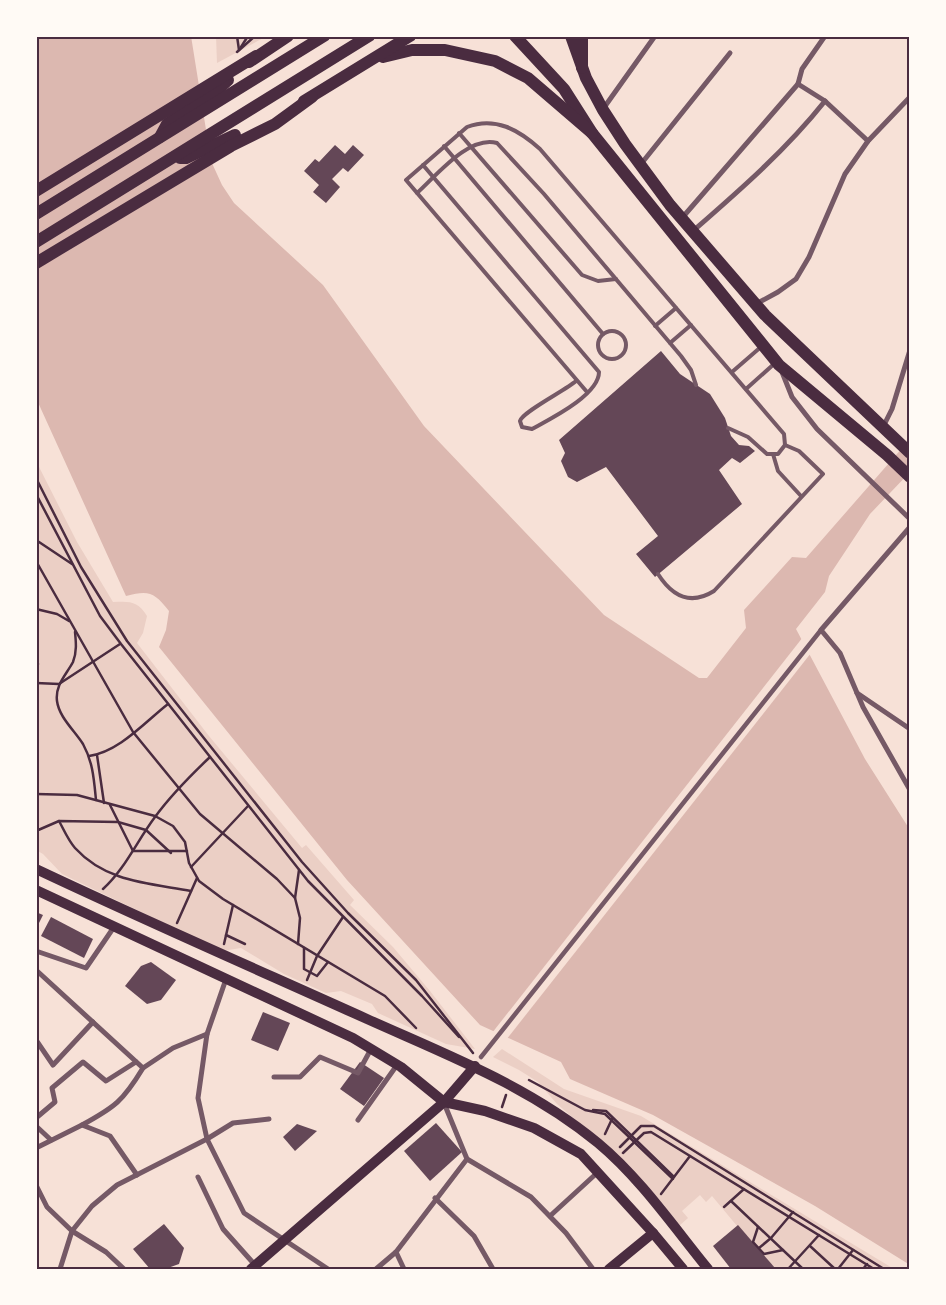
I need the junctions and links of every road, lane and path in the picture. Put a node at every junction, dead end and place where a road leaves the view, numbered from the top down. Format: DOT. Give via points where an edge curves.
graph roads {
  1 [pos="237,36"];
  2 [pos="248,36"];
  3 [pos="255,36"];
  4 [pos="288,36"];
  5 [pos="324,36"];
  6 [pos="369,36"];
  7 [pos="410,36"];
  8 [pos="515,36"];
  9 [pos="571,36"];
  10 [pos="582,36"];
  11 [pos="655,36"];
  12 [pos="824,36"];
  13 [pos="239,51"];
  14 [pos="730,53"];
  15 [pos="256,56"];
  16 [pos="369,60"];
  17 [pos="582,68"];
  18 [pos="798,84"];
  19 [pos="312,97"];
  20 [pos="910,97"];
  21 [pos="825,101"];
  22 [pos="603,110"];
  23 [pos="459,133"];
  24 [pos="592,133"];
  25 [pos="159,139"];
  26 [pos="868,141"];
  27 [pos="444,146"];
  28 [pos="470,146"];
  29 [pos="170,159"];
  30 [pos="455,159"];
  31 [pos="423,164"];
  32 [pos="640,165"];
  33 [pos="434,177"];
  34 [pos="36,191"];
  35 [pos="417,193"];
  36 [pos="36,214"];
  37 [pos="681,218"];
  38 [pos="693,232"];
  39 [pos="36,242"];
  40 [pos="36,263"];
  41 [pos="616,279"];
  42 [pos="756,304"];
  43 [pos="676,308"];
  44 [pos="691,325"];
  45 [pos="655,326"];
  46 [pos="603,334"];
  47 [pos="670,343"];
  48 [pos="764,345"];
  49 [pos="910,350"];
  50 [pos="778,363"];
  51 [pos="732,372"];
  52 [pos="576,381"];
  53 [pos="696,385"];
  54 [pos="746,389"];
  55 [pos="587,392"];
  56 [pos="883,427"];
  57 [pos="728,428"];
  58 [pos="785,444"];
  59 [pos="910,452"];
  60 [pos="773,454"];
  61 [pos="910,477"];
  62 [pos="36,478"];
  63 [pos="36,494"];
  64 [pos="801,496"];
  65 [pos="910,519"];
  66 [pos="910,527"];
  67 [pos="36,540"];
  68 [pos="36,561"];
  69 [pos="73,565"];
  70 [pos="658,574"];
  71 [pos="36,609"];
  72 [pos="70,622"];
  73 [pos="75,630"];
  74 [pos="821,630"];
  75 [pos="121,644"];
  76 [pos="94,663"];
  77 [pos="36,683"];
  78 [pos="60,684"];
  79 [pos="856,692"];
  80 [pos="168,704"];
  81 [pos="910,729"];
  82 [pos="133,732"];
  83 [pos="97,755"];
  84 [pos="89,756"];
  85 [pos="210,757"];
  86 [pos="179,788"];
  87 [pos="910,790"];
  88 [pos="36,794"];
  89 [pos="96,800"];
  90 [pos="104,803"];
  91 [pos="110,804"];
  92 [pos="248,806"];
  93 [pos="155,816"];
  94 [pos="59,821"];
  95 [pos="118,822"];
  96 [pos="146,830"];
  97 [pos="36,831"];
  98 [pos="224,833"];
  99 [pos="133,851"];
  100 [pos="187,852"];
  101 [pos="170,853"];
  102 [pos="191,867"];
  103 [pos="36,869"];
  104 [pos="299,870"];
  105 [pos="116,877"];
  106 [pos="198,878"];
  107 [pos="36,890"];
  108 [pos="191,891"];
  109 [pos="95,897"];
  110 [pos="295,898"];
  111 [pos="233,905"];
  112 [pos="343,917"];
  113 [pos="114,926"];
  114 [pos="173,934"];
  115 [pos="226,935"];
  116 [pos="245,944"];
  117 [pos="298,944"];
  118 [pos="304,948"];
  119 [pos="36,951"];
  120 [pos="221,955"];
  121 [pos="318,956"];
  122 [pos="328,962"];
  123 [pos="36,970"];
  124 [pos="310,972"];
  125 [pos="226,979"];
  126 [pos="305,986"];
  127 [pos="93,1022"];
  128 [pos="419,1031"];
  129 [pos="207,1034"];
  130 [pos="36,1040"];
  131 [pos="371,1048"];
  132 [pos="136,1062"];
  133 [pos="478,1062"];
  134 [pos="398,1064"];
  135 [pos="143,1068"];
  136 [pos="274,1077"];
  137 [pos="529,1080"];
  138 [pos="509,1085"];
  139 [pos="444,1102"];
  140 [pos="499,1116"];
  141 [pos="36,1118"];
  142 [pos="269,1119"];
  143 [pos="612,1119"];
  144 [pos="358,1120"];
  145 [pos="82,1124"];
  146 [pos="36,1126"];
  147 [pos="631,1136"];
  148 [pos="603,1138"];
  149 [pos="51,1140"];
  150 [pos="207,1140"];
  151 [pos="636,1141"];
  152 [pos="36,1148"];
  153 [pos="616,1152"];
  154 [pos="620,1156"];
  155 [pos="690,1156"];
  156 [pos="467,1159"];
  157 [pos="598,1172"];
  158 [pos="137,1175"];
  159 [pos="198,1176"];
  160 [pos="674,1178"];
  161 [pos="36,1185"];
  162 [pos="744,1189"];
  163 [pos="659,1197"];
  164 [pos="435,1198"];
  165 [pos="731,1201"];
  166 [pos="724,1207"];
  167 [pos="793,1212"];
  168 [pos="550,1216"];
  169 [pos="789,1217"];
  170 [pos="758,1226"];
  171 [pos="72,1232"];
  172 [pos="653,1232"];
  173 [pos="819,1235"];
  174 [pos="771,1238"];
  175 [pos="283,1239"];
  176 [pos="810,1246"];
  177 [pos="759,1248"];
  178 [pos="783,1250"];
  179 [pos="853,1250"];
  180 [pos="396,1252"];
  181 [pos="850,1254"];
  182 [pos="796,1262"];
  183 [pos="867,1264"];
  184 [pos="253,1267"];
  185 [pos="60,1269"];
  186 [pos="124,1269"];
  187 [pos="328,1269"];
  188 [pos="376,1269"];
  189 [pos="404,1269"];
  190 [pos="493,1269"];
  191 [pos="593,1269"];
  192 [pos="608,1269"];
  193 [pos="683,1269"];
  194 [pos="708,1269"];
  195 [pos="788,1269"];
  196 [pos="803,1269"];
  197 [pos="836,1269"];
  198 [pos="863,1269"];
  199 [pos="874,1269"];
  200 [pos="884,1269"];
  1 -- 13 [label="path"];
  2 -- 13 [label="path"];
  3 -- 13 [label="path"];
  4 -- 15 [label="main road"];
  5 -- 25 [label="main road"];
  6 -- 29 [label="main road"];
  7 -- 16 [label="main road"];
  8 -- 24 [label="main road" via="564,89"];
  9 -- 17 [label="main road"];
  10 -- 17 [label="main road"];
  11 -- 22 [label="street"];
  12 -- 18 [label="street" via="802,69"];
  14 -- 32 [label="street"];
  15 -- 25 [label="main road" via="214,93 167,124"];
  15 -- 34 [label="main road"];
  16 -- 19 [label="main road"];
  16 -- 24 [label="main road" via="412,50 445,50 495,60 528,78"];
  17 -- 22 [label="main road"];
  18 -- 21 [label="street"];
  18 -- 37 [label="street"];
  19 -- 29 [label="main road" via="186,158"];
  19 -- 40 [label="main road" via="275,124 230,146"];
  20 -- 26 [label="street"];
  21 -- 26 [label="street"];
  21 -- 38 [label="street" via="767,166"];
  22 -- 32 [label="main road"];
  23 -- 27 [label="lane"];
  23 -- 28 [label="lane"];
  23 -- 43 [label="lane" via="473,124 492,122 531,141"];
  24 -- 48 [label="main road"];
  25 -- 36 [label="main road"];
  26 -- 42 [label="street" via="845,174 796,279"];
  27 -- 30 [label="lane"];
  27 -- 31 [label="lane"];
  28 -- 30 [label="lane"];
  28 -- 41 [label="lane" via="582,275 598,281"];
  28 -- 41 [label="lane" via="492,141 505,150"];
  29 -- 39 [label="main road"];
  30 -- 33 [label="lane"];
  30 -- 46 [label="lane"];
  31 -- 33 [label="lane"];
  31 -- 35 [label="lane" via="406,180"];
  32 -- 37 [label="main road"];
  33 -- 35 [label="lane"];
  33 -- 55 [label="lane" via="597,368 598,381"];
  35 -- 52 [label="lane"];
  37 -- 38 [label="main road"];
  38 -- 42 [label="main road"];
  41 -- 45 [label="lane"];
  42 -- 56 [label="main road"];
  43 -- 44 [label="lane"];
  43 -- 45 [label="lane"];
  44 -- 47 [label="lane"];
  44 -- 51 [label="lane"];
  45 -- 47 [label="lane"];
  46 -- 46 [label="lane" via="611,331 623,335 626,347 622,355 614,358 602,354 598,346"];
  47 -- 53 [label="lane" via="691,370"];
  48 -- 50 [label="main road"];
  48 -- 51 [label="lane"];
  49 -- 56 [label="street" via="892,409"];
  50 -- 54 [label="lane"];
  50 -- 61 [label="main road"];
  50 -- 65 [label="street" via="792,396 816,429"];
  51 -- 54 [label="lane"];
  52 -- 55 [label="lane"];
  52 -- 55 [label="lane" via="523,414 522,427 532,429 568,408"];
  54 -- 58 [label="lane" via="784,434"];
  56 -- 59 [label="main road"];
  57 -- 60 [label="lane" via="748,437 763,452"];
  58 -- 60 [label="lane" via="782,451"];
  58 -- 64 [label="lane" via="799,451 823,474"];
  60 -- 64 [label="lane" via="778,471"];
  62 -- 112 [label="path" via="81,567 127,641 302,862 416,980 473,1053 422,996"];
  63 -- 69 [label="path"];
  64 -- 70 [label="lane" via="708,595 682,598 666,586"];
  66 -- 74 [label="street"];
  67 -- 69 [label="path"];
  68 -- 72 [label="path"];
  69 -- 75 [label="path" via="100,616"];
  71 -- 72 [label="path" via="57,614"];
  72 -- 73 [label="path"];
  73 -- 76 [label="path"];
  73 -- 78 [label="path" via="77,648"];
  74 -- 79 [label="street" via="840,653"];
  74 -- 133 [label="street"];
  75 -- 76 [label="path"];
  75 -- 80 [label="path"];
  76 -- 78 [label="path"];
  76 -- 82 [label="path"];
  77 -- 78 [label="path"];
  78 -- 84 [label="path" via="57,700 60,713"];
  79 -- 81 [label="street"];
  79 -- 87 [label="street"];
  80 -- 82 [label="path"];
  80 -- 85 [label="path"];
  82 -- 83 [label="path"];
  82 -- 86 [label="path"];
  83 -- 84 [label="path"];
  83 -- 90 [label="path"];
  84 -- 89 [label="path"];
  85 -- 86 [label="path"];
  85 -- 92 [label="path"];
  86 -- 93 [label="path"];
  86 -- 98 [label="path" via="200,814"];
  88 -- 89 [label="path" via="77,795"];
  89 -- 90 [label="path"];
  90 -- 91 [label="path"];
  91 -- 93 [label="path"];
  91 -- 95 [label="path"];
  92 -- 98 [label="path"];
  92 -- 104 [label="path"];
  93 -- 96 [label="path"];
  93 -- 100 [label="path" via="173,826 185,842"];
  94 -- 95 [label="path"];
  94 -- 97 [label="path"];
  94 -- 105 [label="path" via="74,847 99,869"];
  95 -- 96 [label="path"];
  95 -- 99 [label="path"];
  96 -- 99 [label="path"];
  96 -- 101 [label="path"];
  98 -- 102 [label="path"];
  98 -- 110 [label="path"];
  99 -- 101 [label="path"];
  99 -- 105 [label="path"];
  100 -- 101 [label="path"];
  100 -- 102 [label="path"];
  102 -- 106 [label="path"];
  103 -- 109 [label="main road"];
  104 -- 110 [label="path"];
  104 -- 112 [label="path"];
  105 -- 108 [label="path"];
  105 -- 109 [label="path"];
  106 -- 108 [label="path"];
  106 -- 111 [label="path"];
  107 -- 113 [label="main road"];
  108 -- 114 [label="path"];
  109 -- 114 [label="main road"];
  110 -- 117 [label="path" via="300,918"];
  111 -- 115 [label="path"];
  111 -- 117 [label="path"];
  112 -- 121 [label="path"];
  113 -- 119 [label="street" via="86,968"];
  113 -- 125 [label="main road"];
  114 -- 120 [label="main road"];
  115 -- 116 [label="path"];
  115 -- 120 [label="path"];
  117 -- 118 [label="path"];
  118 -- 121 [label="path"];
  118 -- 124 [label="path" via="304,969"];
  120 -- 133 [label="main road"];
  121 -- 122 [label="path"];
  121 -- 124 [label="path"];
  122 -- 124 [label="path" via="316,976"];
  122 -- 128 [label="path" via="385,996"];
  123 -- 127 [label="street"];
  124 -- 126 [label="path"];
  125 -- 129 [label="street"];
  125 -- 131 [label="main road"];
  127 -- 130 [label="street" via="53,1065"];
  127 -- 132 [label="street"];
  129 -- 135 [label="street" via="173,1048"];
  129 -- 150 [label="street" via="198,1098"];
  131 -- 134 [label="main road"];
  131 -- 136 [label="street" via="358,1073 320,1057 300,1077"];
  132 -- 135 [label="street"];
  132 -- 141 [label="street" via="106,1081 83,1062 52,1088 55,1102"];
  133 -- 138 [label="main road"];
  133 -- 139 [label="main road"];
  134 -- 139 [label="main road"];
  134 -- 144 [label="street"];
  135 -- 145 [label="street" via="129,1091 111,1109"];
  137 -- 143 [label="path" via="585,1110 606,1111"];
  138 -- 140 [label="path"];
  138 -- 194 [label="main road" via="548,1107 598,1143 642,1187"];
  139 -- 140 [label="main road"];
  139 -- 156 [label="street"];
  139 -- 175 [label="main road"];
  140 -- 157 [label="main road" via="534,1128 581,1154"];
  142 -- 150 [label="street" via="233,1123"];
  143 -- 147 [label="path"];
  143 -- 148 [label="path"];
  145 -- 149 [label="street"];
  145 -- 158 [label="street" via="110,1136"];
  146 -- 149 [label="street"];
  147 -- 151 [label="path"];
  147 -- 153 [label="path"];
  147 -- 167 [label="path" via="641,1126 654,1126"];
  149 -- 152 [label="street"];
  150 -- 158 [label="street"];
  150 -- 175 [label="street" via="244,1213"];
  151 -- 154 [label="path"];
  151 -- 155 [label="path" via="644,1133 651,1132"];
  151 -- 160 [label="path"];
  155 -- 160 [label="path"];
  155 -- 162 [label="path"];
  156 -- 164 [label="street"];
  156 -- 168 [label="street" via="531,1197"];
  157 -- 168 [label="street"];
  157 -- 172 [label="main road"];
  158 -- 171 [label="street" via="117,1185 92,1206"];
  159 -- 184 [label="street" via="223,1229"];
  160 -- 163 [label="path"];
  161 -- 171 [label="street" via="47,1207"];
  162 -- 165 [label="path"];
  162 -- 169 [label="path"];
  164 -- 180 [label="street"];
  164 -- 190 [label="street" via="474,1236"];
  165 -- 166 [label="path"];
  165 -- 170 [label="path"];
  167 -- 169 [label="path"];
  167 -- 179 [label="path"];
  168 -- 191 [label="street"];
  169 -- 173 [label="path"];
  169 -- 174 [label="path"];
  170 -- 174 [label="path"];
  170 -- 177 [label="path" via="754,1242"];
  171 -- 185 [label="street"];
  171 -- 186 [label="street" via="106,1252"];
  172 -- 192 [label="main road"];
  172 -- 193 [label="main road"];
  173 -- 176 [label="path"];
  173 -- 181 [label="path"];
  174 -- 177 [label="path"];
  174 -- 178 [label="path"];
  175 -- 184 [label="main road"];
  175 -- 187 [label="street"];
  176 -- 182 [label="path"];
  176 -- 197 [label="path"];
  177 -- 178 [label="path" via="764,1254"];
  178 -- 182 [label="path"];
  179 -- 181 [label="path"];
  179 -- 200 [label="path"];
  180 -- 188 [label="street"];
  180 -- 189 [label="street"];
  181 -- 183 [label="path"];
  181 -- 197 [label="path"];
  182 -- 195 [label="path"];
  182 -- 196 [label="path"];
  183 -- 198 [label="path"];
  183 -- 199 [label="path"];
}
